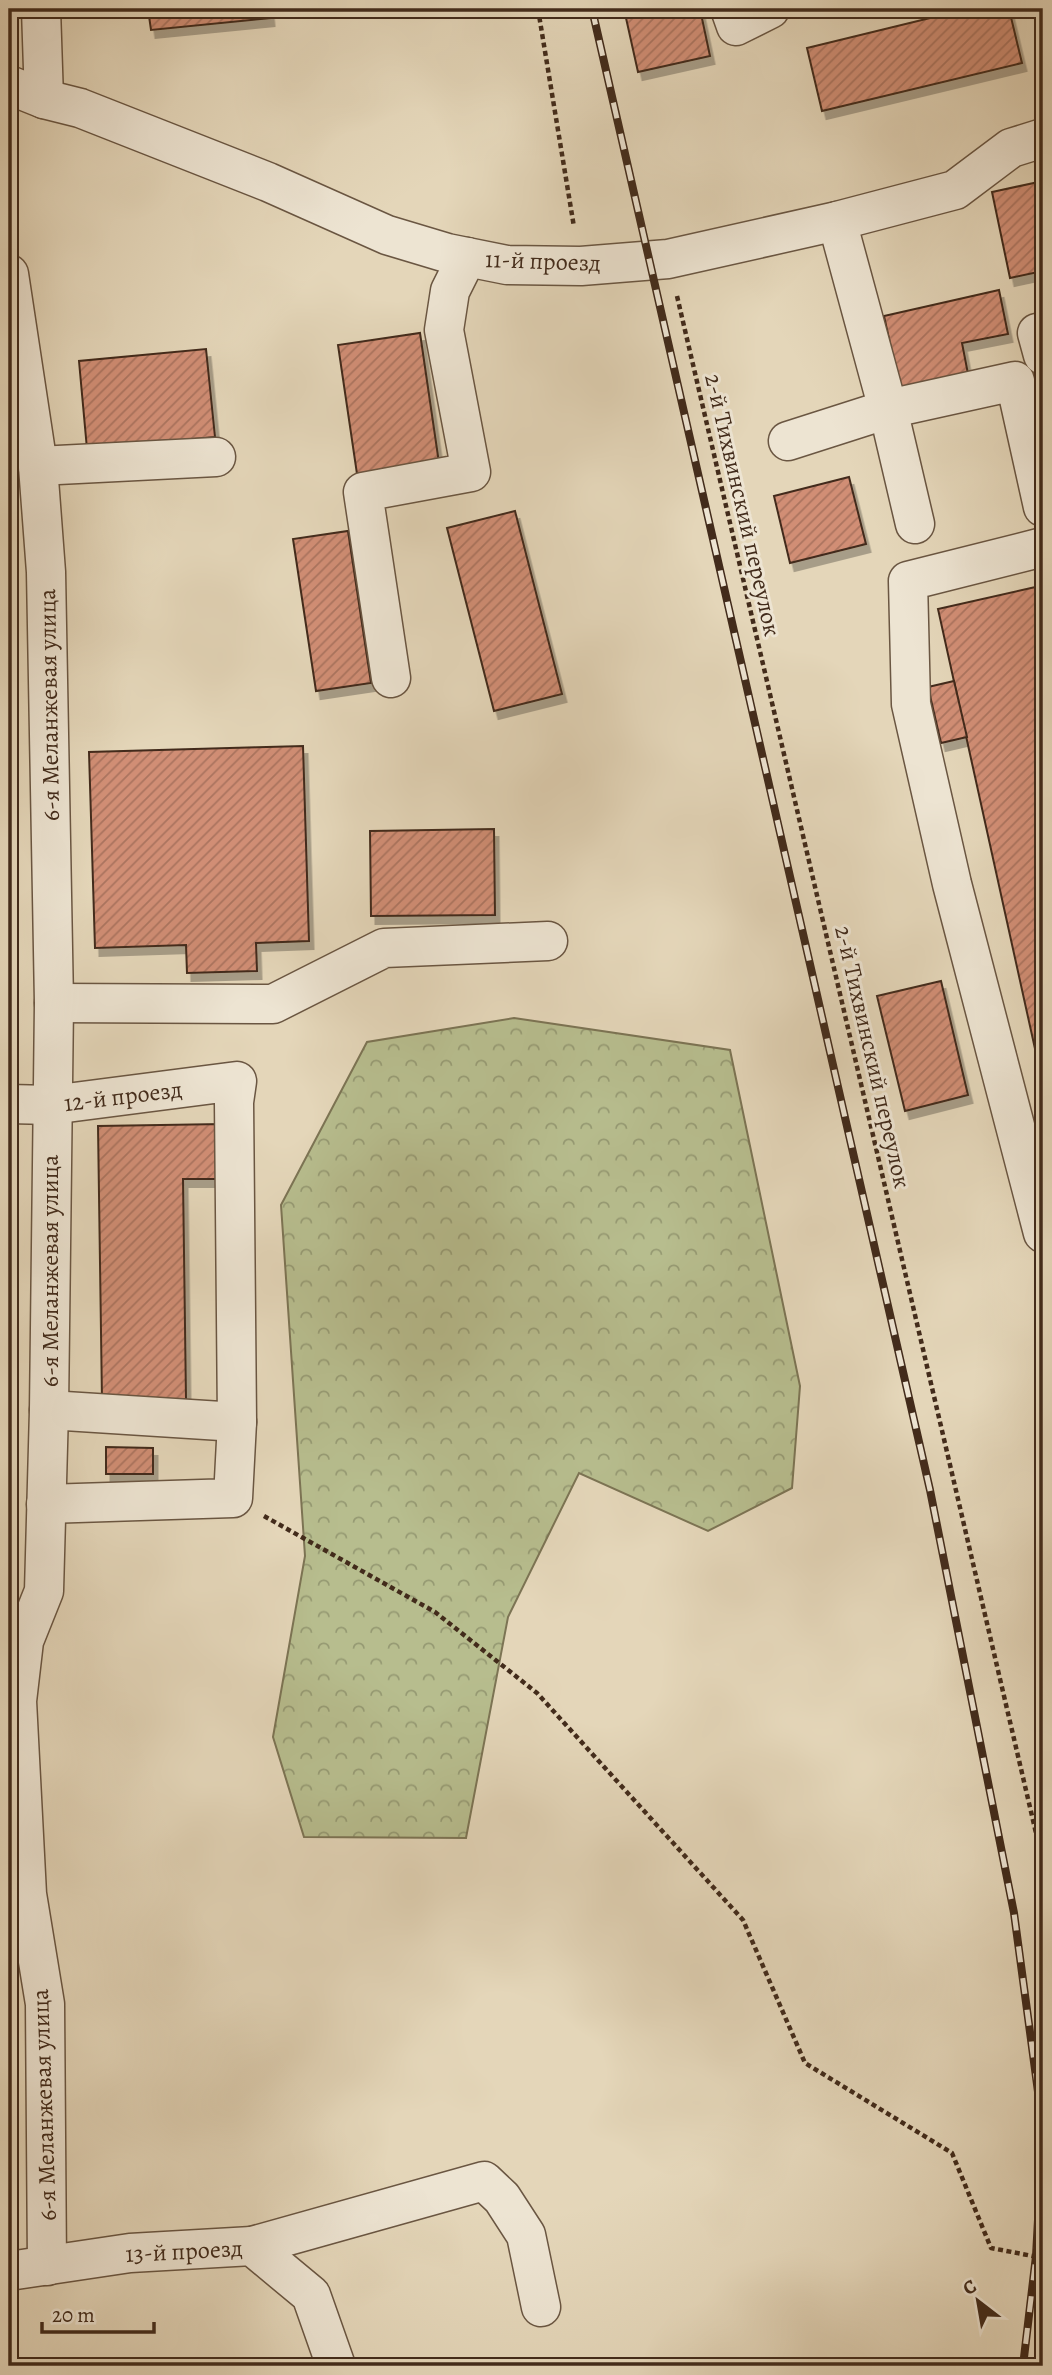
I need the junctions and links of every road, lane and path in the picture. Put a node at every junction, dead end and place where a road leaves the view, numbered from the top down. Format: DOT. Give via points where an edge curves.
graph roads {
  1 [pos="41,9"];
  2 [pos="538,9"];
  3 [pos="730,9"];
  4 [pos="770,9"];
  5 [pos="9,85"];
  6 [pos="44,99"];
  7 [pos="1043,138"];
  8 [pos="837,221"];
  9 [pos="467,257"];
  10 [pos="668,259"];
  11 [pos="581,266"];
  12 [pos="9,274"];
  13 [pos="1043,332"];
  14 [pos="1043,355"];
  15 [pos="888,409"];
  16 [pos="1034,419"];
  17 [pos="788,441"];
  18 [pos="216,457"];
  19 [pos="38,466"];
  20 [pos="1043,507"];
  21 [pos="915,524"];
  22 [pos="1043,547"];
  23 [pos="391,678"];
  24 [pos="548,941"];
  25 [pos="54,1003"];
  26 [pos="9,1104"];
  27 [pos="51,1105"];
  28 [pos="1043,1233"];
  29 [pos="49,1410"];
  30 [pos="237,1422"];
  31 [pos="233,1498"];
  32 [pos="46,1504"];
  33 [pos="44,1591"];
  34 [pos="9,1630"];
  35 [pos="1043,1863"];
  36 [pos="18,1895"];
  37 [pos="252,2246"];
  38 [pos="1043,2258"];
  39 [pos="47,2266"];
  40 [pos="9,2271"];
  41 [pos="541,2307"];
  42 [pos="336,2365"];
  1 -- 6 [label="street"];
  2 -- 11 [label="path"];
  3 -- 4 [label="street" via="736,26"];
  5 -- 6 [label="street, 11-й проезд"];
  6 -- 9 [label="street, 11-й проезд" via="80,108 256,177 387,235"];
  7 -- 8 [label="street, 11-й проезд" via="1011,148 955,190"];
  8 -- 10 [label="street, 11-й проезд"];
  8 -- 15 [label="street"];
  9 -- 11 [label="street, 11-й проезд" via="507,265"];
  9 -- 23 [label="street" via="450,291 444,330 471,472 363,492"];
  10 -- 11 [label="street, 11-й проезд"];
  10 -- 35 [label="path, 2-й Тихвинский переулок"];
  12 -- 19 [label="street, 6-я Меланжевая улица"];
  13 -- 14 [label="street" via="1037,333"];
  15 -- 16 [label="street" via="1016,381"];
  15 -- 17 [label="street"];
  15 -- 21 [label="street"];
  16 -- 20 [label="street"];
  18 -- 19 [label="street"];
  19 -- 25 [label="street, 6-я Меланжевая улица" via="47,572"];
  22 -- 28 [label="street" via="908,581 911,704 952,884"];
  24 -- 25 [label="street" via="384,948 273,1004"];
  25 -- 27 [label="street, 6-я Меланжевая улица"];
  26 -- 27 [label="street, 12-й проезд"];
  27 -- 29 [label="street, 6-я Меланжевая улица"];
  27 -- 30 [label="street, 12-й проезд" via="237,1081"];
  29 -- 30 [label="street"];
  29 -- 32 [label="street, 6-я Меланжевая улица"];
  30 -- 31 [label="street"];
  31 -- 32 [label="street"];
  31 -- 38 [label="path" via="435,1612 537,1693 743,1920 805,2063 952,2153 991,2248"];
  32 -- 33 [label="street, 6-я Меланжевая улица"];
  33 -- 34 [label="street"];
  33 -- 36 [label="street, 6-я Меланжевая улица" via="24,1641 18,1701"];
  36 -- 39 [label="street, 6-я Меланжевая улица" via="45,2004"];
  37 -- 39 [label="street, 13-й проезд" via="130,2253"];
  37 -- 41 [label="street" via="484,2181 502,2198 526,2235"];
  37 -- 42 [label="street, 13-й проезд" via="311,2295"];
  39 -- 40 [label="street, 13-й проезд"];
}
